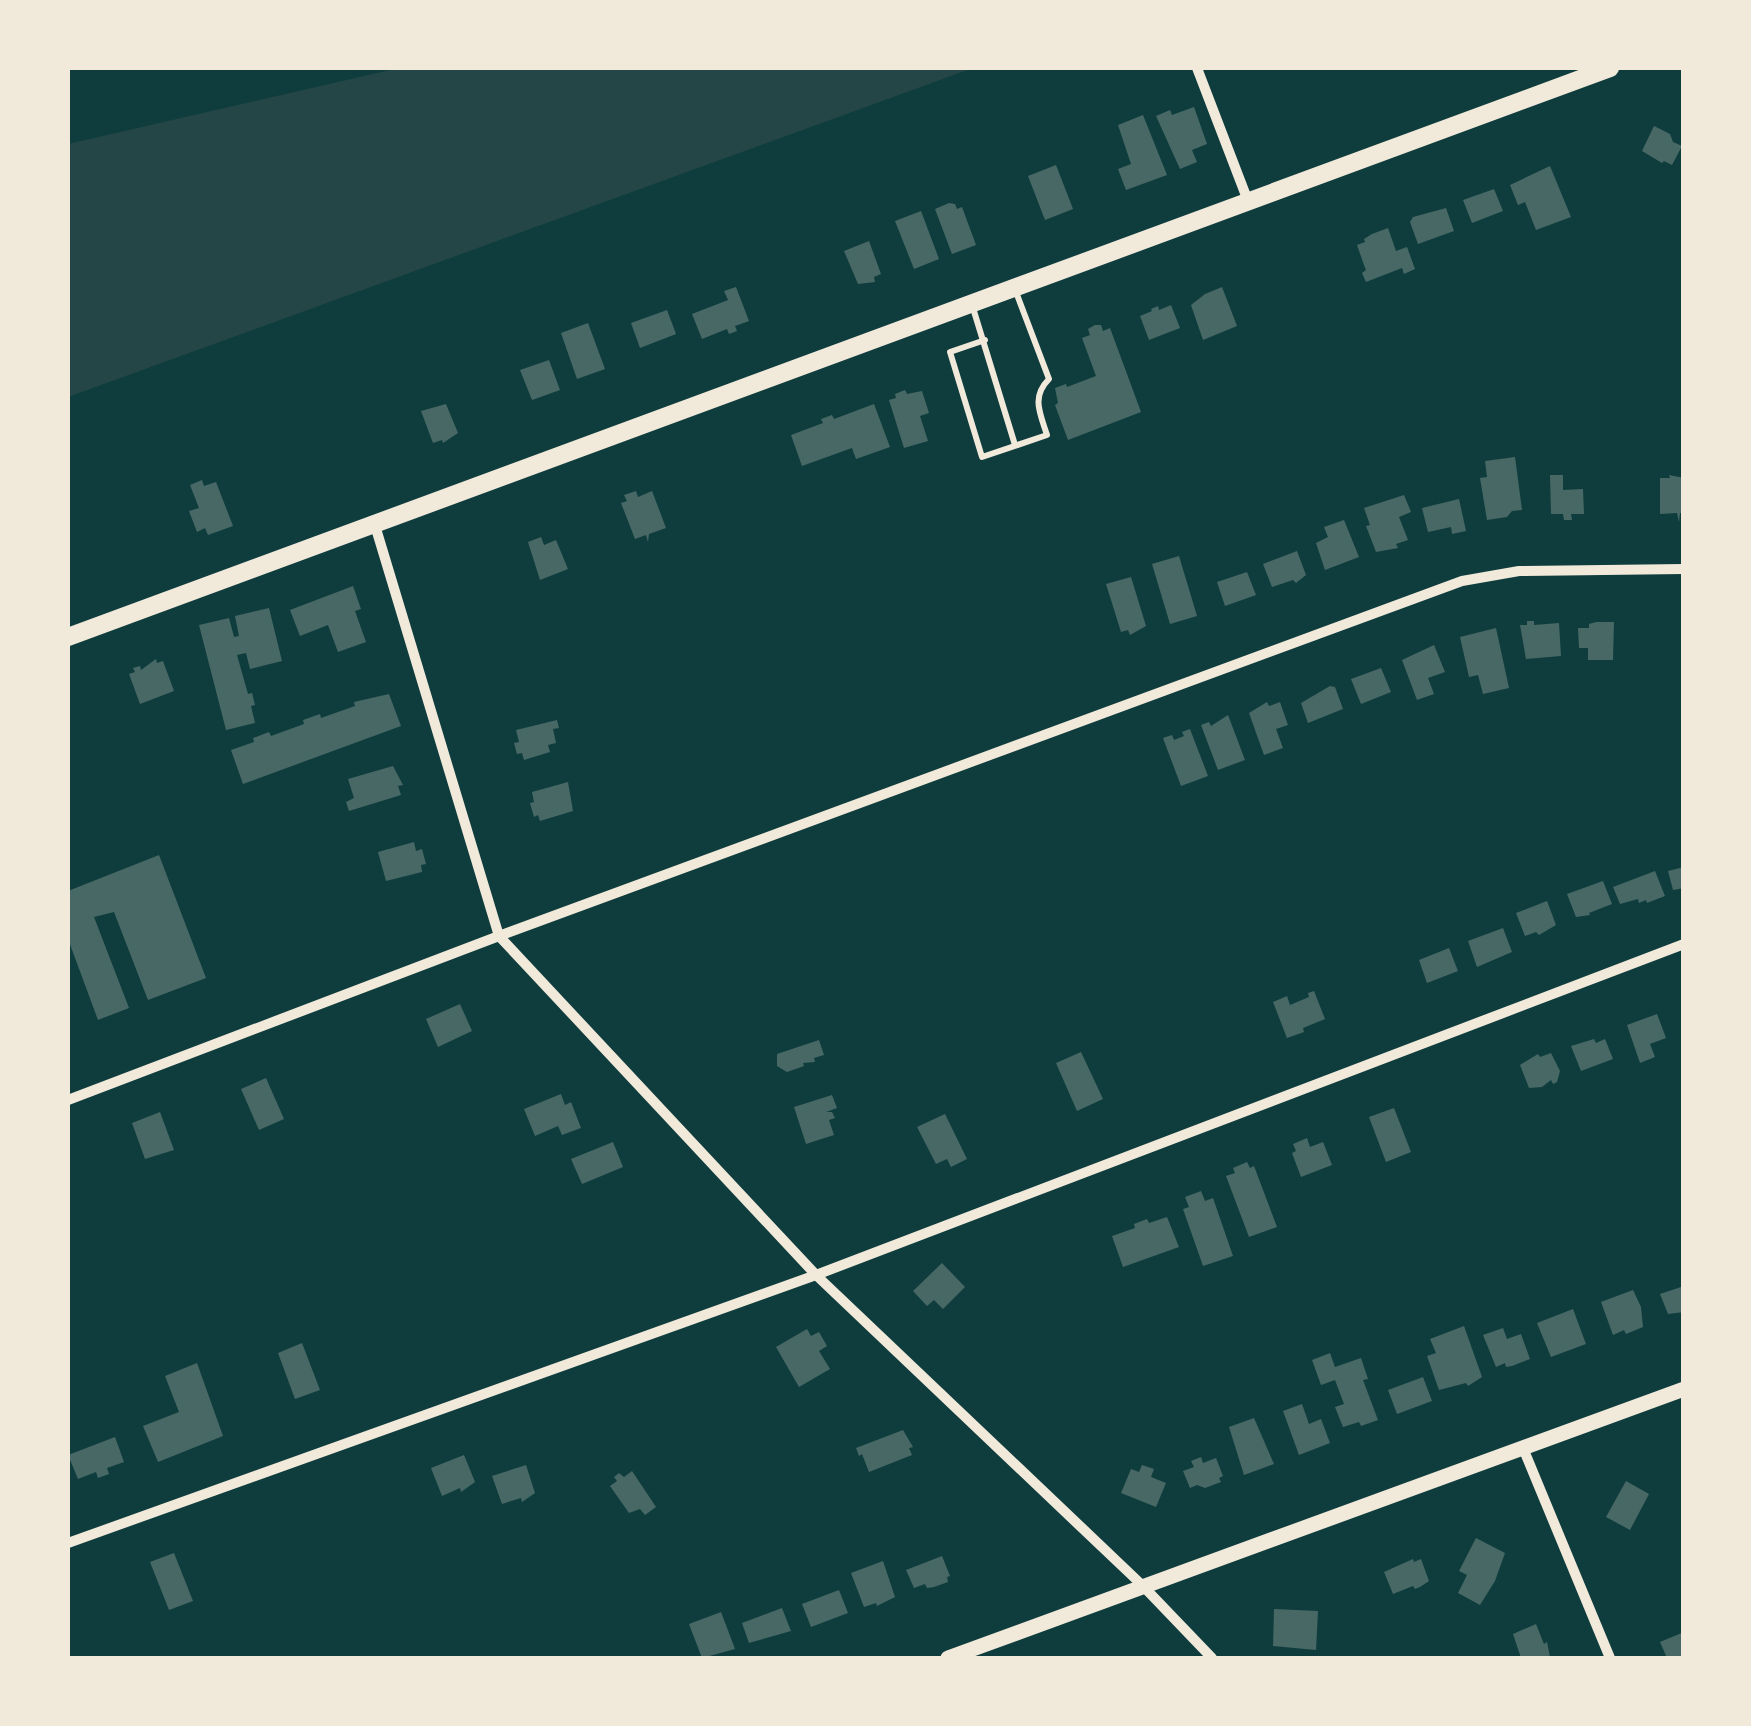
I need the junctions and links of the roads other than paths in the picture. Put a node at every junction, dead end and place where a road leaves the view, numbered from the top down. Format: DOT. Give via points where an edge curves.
graph roads {
  1 [pos="1197,68"];
  2 [pos="1610,68"];
  3 [pos="1248,201"];
  4 [pos="1013,286"];
  5 [pos="970,302"];
  6 [pos="984,340"];
  7 [pos="1015,446"];
  8 [pos="374,521"];
  9 [pos="1684,569"];
  10 [pos="68,637"];
  11 [pos="499,936"];
  12 [pos="1684,944"];
  13 [pos="68,1100"];
  14 [pos="816,1275"];
  15 [pos="1684,1390"];
  16 [pos="1522,1448"];
  17 [pos="68,1543"];
  18 [pos="1142,1585"];
  19 [pos="948,1658"];
  20 [pos="1212,1658"];
  21 [pos="1610,1658"];
  1 -- 3 [label="street"];
  2 -- 3 [label="main road"];
  3 -- 4 [label="main road"];
  4 -- 5 [label="main road"];
  4 -- 7 [label="lane" via="1049,379 1038,403 1048,434"];
  5 -- 6 [label="lane"];
  5 -- 8 [label="main road"];
  6 -- 7 [label="lane"];
  6 -- 7 [label="lane" via="950,352 982,457"];
  8 -- 10 [label="main road"];
  8 -- 11 [label="street"];
  9 -- 11 [label="street" via="1520,571 1462,581"];
  11 -- 13 [label="street"];
  11 -- 14 [label="street"];
  12 -- 14 [label="street"];
  14 -- 17 [label="street"];
  14 -- 18 [label="street"];
  15 -- 16 [label="street"];
  16 -- 18 [label="street"];
  16 -- 21 [label="street"];
  18 -- 19 [label="street"];
  18 -- 20 [label="street"];
}
